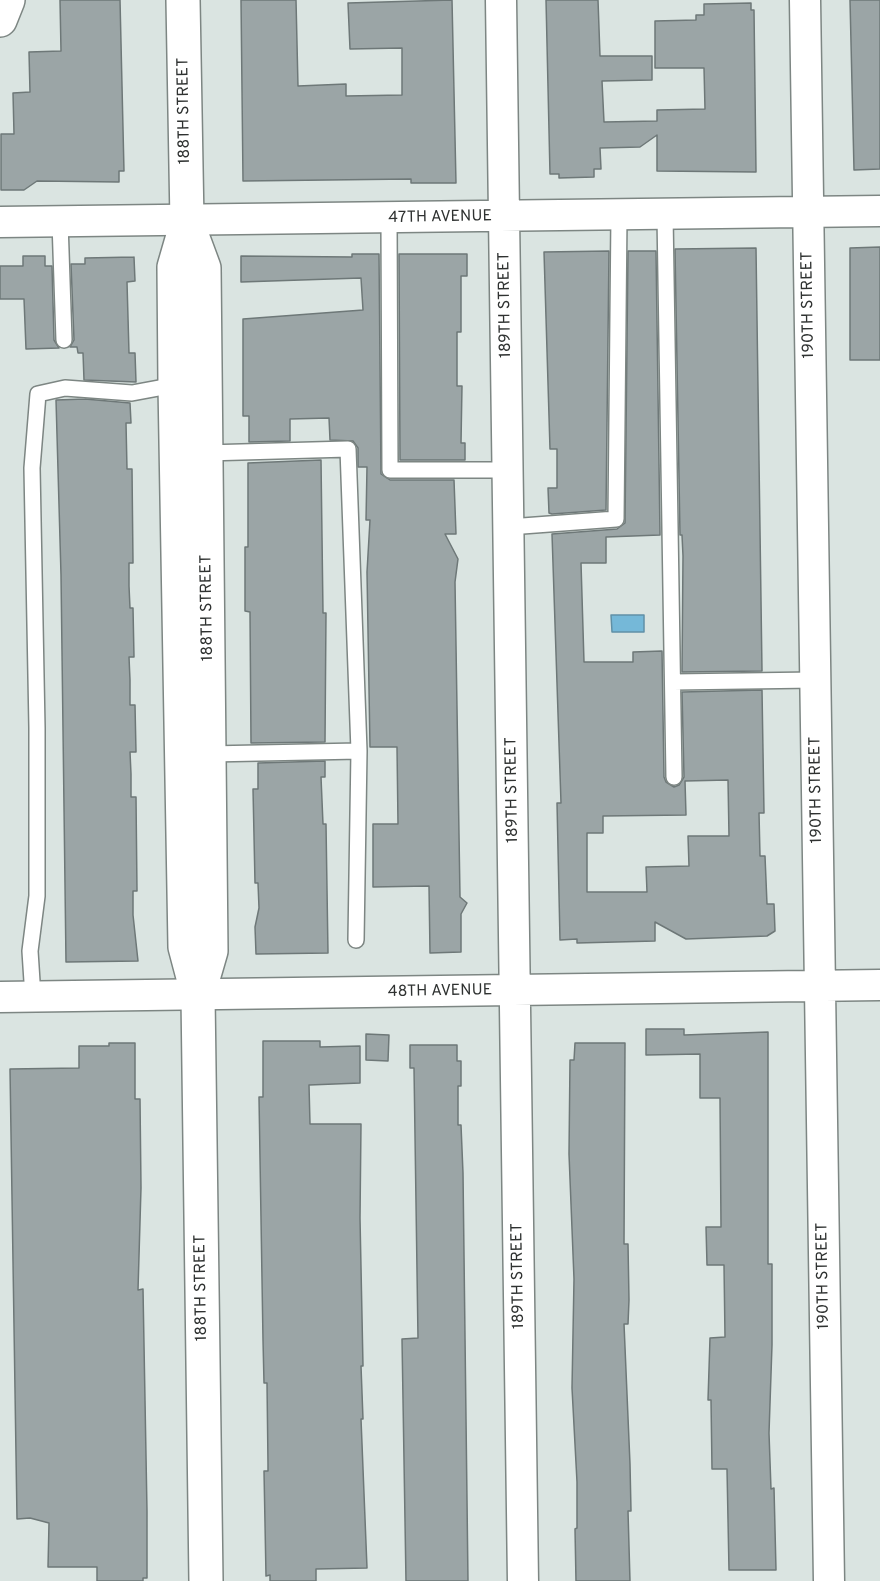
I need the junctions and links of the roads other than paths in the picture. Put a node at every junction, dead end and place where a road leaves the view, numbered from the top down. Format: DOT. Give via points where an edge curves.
graph roads {
  1 [pos="8,0"];
  2 [pos="183,0"];
  3 [pos="501,0"];
  4 [pos="805,0"];
  5 [pos="0,20"];
  6 [pos="880,211"];
  7 [pos="808,213"];
  8 [pos="665,214"];
  9 [pos="619,215"];
  10 [pos="505,217"];
  11 [pos="389,218"];
  12 [pos="0,222"];
  13 [pos="60,222"];
  14 [pos="187,222"];
  15 [pos="64,340"];
  16 [pos="175,384"];
  17 [pos="206,453"];
  18 [pos="508,470"];
  19 [pos="509,527"];
  20 [pos="815,680"];
  21 [pos="673,682"];
  22 [pos="358,751"];
  23 [pos="209,754"];
  24 [pos="674,777"];
  25 [pos="356,940"];
  26 [pos="880,985"];
  27 [pos="820,986"];
  28 [pos="515,991"];
  29 [pos="198,996"];
  30 [pos="0,997"];
  31 [pos="33,997"];
  32 [pos="206,1581"];
  33 [pos="523,1581"];
  34 [pos="829,1581"];
  1 -- 5 [label="street"];
  2 -- 14 [label="street, 188TH STREET"];
  3 -- 10 [label="street, 189TH STREET"];
  4 -- 7 [label="street, 190TH STREET"];
  6 -- 7 [label="street, 47TH AVENUE"];
  7 -- 8 [label="street, 47TH AVENUE"];
  7 -- 20 [label="street, 190TH STREET"];
  8 -- 9 [label="street, 47TH AVENUE"];
  8 -- 21 [label="lane"];
  9 -- 10 [label="street, 47TH AVENUE"];
  9 -- 19 [label="lane" via="616,519"];
  10 -- 11 [label="street, 47TH AVENUE"];
  10 -- 18 [label="street, 189TH STREET"];
  11 -- 14 [label="street, 47TH AVENUE"];
  11 -- 18 [label="lane" via="390,470"];
  12 -- 13 [label="street, 47TH AVENUE"];
  13 -- 14 [label="street, 47TH AVENUE"];
  13 -- 15 [label="lane"];
  14 -- 16 [label="street, 188TH STREET" via="174,267"];
  14 -- 17 [label="street, 188TH STREET" via="204,268"];
  16 -- 29 [label="street, 188TH STREET" via="185,947"];
  16 -- 31 [label="lane" via="132,393 65,388 38,394 32,468 37,728 37,896 30,951"];
  17 -- 22 [label="lane" via="348,449"];
  17 -- 23 [label="street, 188TH STREET"];
  18 -- 19 [label="street, 189TH STREET"];
  19 -- 28 [label="street, 189TH STREET"];
  20 -- 21 [label="lane"];
  20 -- 27 [label="street, 190TH STREET"];
  21 -- 24 [label="lane"];
  22 -- 23 [label="lane"];
  22 -- 25 [label="lane"];
  23 -- 29 [label="street, 188TH STREET" via="211,951"];
  26 -- 27 [label="street, 48TH AVENUE"];
  27 -- 28 [label="street, 48TH AVENUE"];
  27 -- 34 [label="street, 190TH STREET"];
  28 -- 29 [label="street, 48TH AVENUE"];
  28 -- 33 [label="street, 189TH STREET"];
  29 -- 31 [label="street, 48TH AVENUE"];
  29 -- 32 [label="street, 188TH STREET"];
  30 -- 31 [label="street, 48TH AVENUE"];
}
